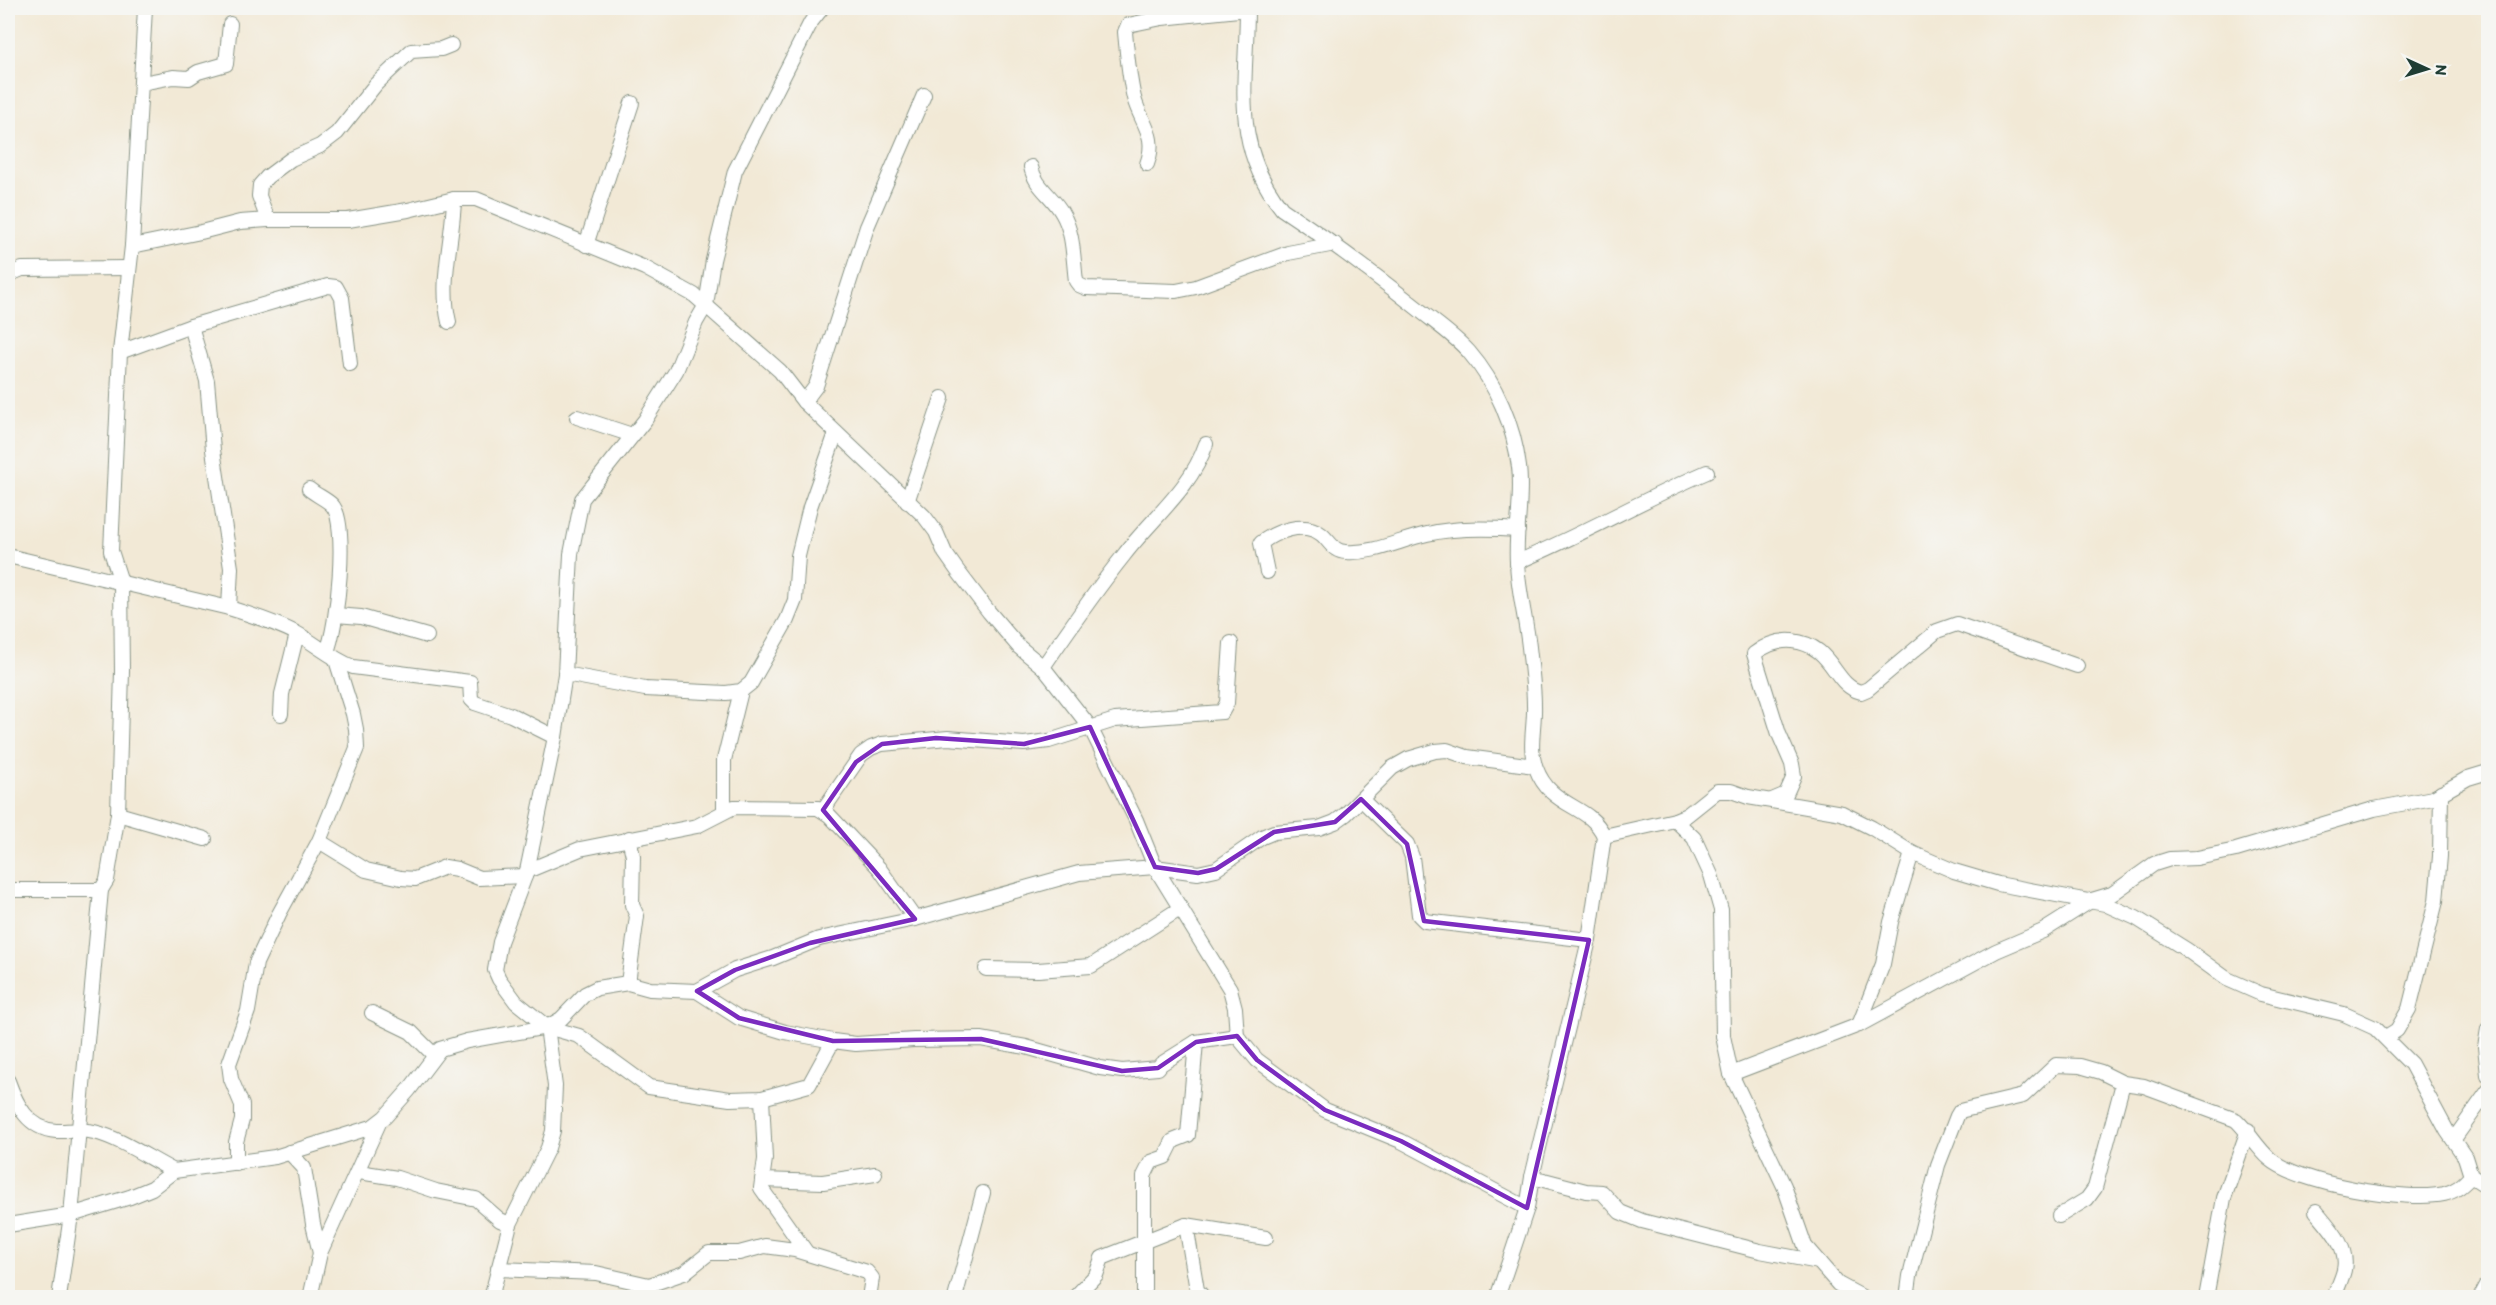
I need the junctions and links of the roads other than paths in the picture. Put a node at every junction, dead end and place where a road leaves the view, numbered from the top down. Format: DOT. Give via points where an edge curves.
graph roads {
  1 [pos="145,8"];
  2 [pos="822,8"];
  3 [pos="1247,8"];
  4 [pos="230,24"];
  5 [pos="451,45"];
  6 [pos="142,83"];
  7 [pos="924,95"];
  8 [pos="632,103"];
  9 [pos="1147,164"];
  10 [pos="1031,167"];
  11 [pos="454,199"];
  12 [pos="268,219"];
  13 [pos="1335,244"];
  14 [pos="586,245"];
  15 [pos="132,246"];
  16 [pos="129,268"];
  17 [pos="8,275"];
  18 [pos="706,305"];
  19 [pos="449,322"];
  20 [pos="191,326"];
  21 [pos="120,352"];
  22 [pos="350,364"];
  23 [pos="942,398"];
  24 [pos="804,402"];
  25 [pos="577,417"];
  26 [pos="836,433"];
  27 [pos="632,435"];
  28 [pos="1206,444"];
  29 [pos="1707,472"];
  30 [pos="309,489"];
  31 [pos="908,502"];
  32 [pos="1518,530"];
  33 [pos="8,556"];
  34 [pos="1517,562"];
  35 [pos="1267,572"];
  36 [pos="121,582"];
  37 [pos="229,608"];
  38 [pos="336,615"];
  39 [pos="297,634"];
  40 [pos="427,636"];
  41 [pos="1231,643"];
  42 [pos="331,656"];
  43 [pos="2077,666"];
  44 [pos="1043,667"];
  45 [pos="565,674"];
  46 [pos="741,691"];
  47 [pos="281,714"];
  48 [pos="1090,727"];
  49 [pos="555,737"];
  50 [pos="1535,766"];
  51 [pos="2488,772"];
  52 [pos="2441,793"];
  53 [pos="1361,799"];
  54 [pos="1772,800"];
  55 [pos="822,810"];
  56 [pos="724,811"];
  57 [pos="118,814"];
  58 [pos="1675,820"];
  59 [pos="1604,836"];
  60 [pos="629,838"];
  61 [pos="205,839"];
  62 [pos="320,841"];
  63 [pos="1912,853"];
  64 [pos="1155,867"];
  65 [pos="526,874"];
  66 [pos="8,890"];
  67 [pos="101,890"];
  68 [pos="2092,900"];
  69 [pos="1181,908"];
  70 [pos="915,919"];
  71 [pos="1589,940"];
  72 [pos="986,969"];
  73 [pos="628,983"];
  74 [pos="697,991"];
  75 [pos="372,1013"];
  76 [pos="1860,1025"];
  77 [pos="547,1027"];
  78 [pos="2488,1029"];
  79 [pos="1237,1036"];
  80 [pos="2386,1037"];
  81 [pos="833,1041"];
  82 [pos="1196,1042"];
  83 [pos="434,1055"];
  84 [pos="1731,1074"];
  85 [pos="2488,1075"];
  86 [pos="8,1081"];
  87 [pos="2123,1083"];
  88 [pos="2488,1091"];
  89 [pos="762,1098"];
  90 [pos="380,1123"];
  91 [pos="2248,1130"];
  92 [pos="78,1131"];
  93 [pos="2454,1139"];
  94 [pos="289,1152"];
  95 [pos="236,1163"];
  96 [pos="174,1171"];
  97 [pos="359,1172"];
  98 [pos="875,1174"];
  99 [pos="2470,1176"];
  100 [pos="1532,1178"];
  101 [pos="762,1180"];
  102 [pos="2488,1187"];
  103 [pos="983,1193"];
  104 [pos="1527,1208"];
  105 [pos="2316,1211"];
  106 [pos="71,1215"];
  107 [pos="2059,1216"];
  108 [pos="510,1224"];
  109 [pos="8,1225"];
  110 [pos="1186,1225"];
  111 [pos="1266,1238"];
  112 [pos="1143,1241"];
  113 [pos="320,1253"];
  114 [pos="807,1253"];
  115 [pos="1819,1262"];
  116 [pos="498,1269"];
  117 [pos="2488,1283"];
  118 [pos="59,1298"];
  119 [pos="310,1298"];
  120 [pos="490,1298"];
  121 [pos="869,1298"];
  122 [pos="955,1298"];
  123 [pos="1074,1298"];
  124 [pos="1144,1298"];
  125 [pos="1204,1298"];
  126 [pos="1497,1298"];
  127 [pos="1863,1298"];
  128 [pos="1907,1298"];
  129 [pos="2206,1298"];
  130 [pos="2334,1298"];
  131 [pos="2480,1298"];
  1 -- 6 [label="street"];
  2 -- 18 [label="street" via="811,22 735,171"];
  3 -- 9 [label="street" via="1128,25 1125,32 1134,99 1152,142"];
  3 -- 13 [label="street" via="1243,100 1247,139 1260,175 1282,209"];
  4 -- 6 [label="street" via="226,64 189,78"];
  5 -- 12 [label="street" via="411,51 376,84 337,133 267,177 260,185 259,196"];
  6 -- 15 [label="street"];
  7 -- 24 [label="street" via="867,227 816,386"];
  8 -- 14 [label="street"];
  10 -- 13 [label="street" via="1038,184 1063,214 1076,281 1086,288 1176,291 1288,253"];
  11 -- 12 [label="street" via="348,220"];
  11 -- 14 [label="street" via="492,204"];
  11 -- 19 [label="street" via="444,304"];
  12 -- 15 [label="street"];
  13 -- 32 [label="street" via="1450,334 1482,370 1512,431 1521,494"];
  14 -- 18 [label="street" via="645,268"];
  15 -- 16 [label="street"];
  16 -- 17 [label="street" via="22,269"];
  16 -- 21 [label="street"];
  18 -- 24 [label="street" via="780,371"];
  18 -- 27 [label="street" via="676,371"];
  20 -- 21 [label="street"];
  20 -- 22 [label="street" via="328,286 336,287 342,298"];
  20 -- 37 [label="street" via="207,381 231,568"];
  21 -- 36 [label="street" via="111,551"];
  23 -- 31 [label="street"];
  24 -- 26 [label="street"];
  25 -- 27 [label="street"];
  26 -- 31 [label="street"];
  26 -- 46 [label="street" via="810,507 798,556 795,600 756,677"];
  27 -- 45 [label="street" via="582,499 571,554"];
  28 -- 44 [label="street" via="1200,463 1183,487 1125,554"];
  29 -- 34 [label="street"];
  30 -- 38 [label="street" via="332,506 340,523"];
  31 -- 44 [label="street" via="930,524 957,570 989,612 1019,647"];
  32 -- 34 [label="street"];
  32 -- 35 [label="street" via="1444,531 1344,553 1332,547 1318,531 1290,529 1261,543"];
  33 -- 36 [label="street"];
  34 -- 50 [label="street" via="1532,673"];
  36 -- 37 [label="street"];
  36 -- 57 [label="street"];
  37 -- 39 [label="street"];
  38 -- 40 [label="street"];
  38 -- 42 [label="street"];
  39 -- 42 [label="street"];
  39 -- 47 [label="street"];
  41 -- 48 [label="street" via="1227,703 1222,712 1116,720"];
  42 -- 49 [label="street" via="353,667 470,682 475,703 511,715"];
  42 -- 62 [label="street" via="353,714 357,748"];
  43 -- 54 [label="street" via="1957,624 1947,625 1861,692 1851,687 1825,656 1810,645 1789,641 1762,648 1754,654 1794,776 1786,794"];
  44 -- 48 [label="street"];
  45 -- 46 [label="street" via="645,689"];
  45 -- 49 [label="street"];
  46 -- 56 [label="street" via="724,760"];
  48 -- 55 [label="street" via="1049,741 1024,744 948,738 882,744 861,755"];
  48 -- 64 [label="street"];
  49 -- 65 [label="street"];
  50 -- 53 [label="street" via="1435,751 1392,768"];
  50 -- 59 [label="street" via="1542,783 1560,800 1590,816"];
  51 -- 52 [label="street"];
  52 -- 68 [label="street" via="2236,850 2154,864 2112,894"];
  52 -- 80 [label="street" via="2436,902 2412,1002 2405,1020"];
  53 -- 64 [label="street" via="1335,822 1319,828 1274,832 1216,869 1198,873"];
  53 -- 71 [label="street" via="1407,844 1419,915 1425,921"];
  54 -- 58 [label="street" via="1717,791"];
  54 -- 63 [label="street" via="1842,813"];
  55 -- 56 [label="street" via="740,806"];
  55 -- 70 [label="street" via="879,868"];
  56 -- 60 [label="street" via="697,826"];
  57 -- 61 [label="street"];
  57 -- 67 [label="street" via="107,880"];
  58 -- 59 [label="street"];
  58 -- 84 [label="street" via="1694,838 1711,874 1721,910 1723,1036"];
  59 -- 71 [label="street"];
  60 -- 65 [label="street" via="580,849"];
  60 -- 73 [label="street" via="633,856 632,905 637,916"];
  62 -- 65 [label="street" via="366,870 401,878 415,879 445,867 479,878"];
  62 -- 95 [label="street" via="255,963 248,1011 229,1064 242,1105"];
  63 -- 68 [label="street" via="1998,884"];
  63 -- 76 [label="street" via="1883,964"];
  64 -- 69 [label="street"];
  64 -- 70 [label="street" via="1078,873"];
  65 -- 77 [label="street" via="500,942 495,970 516,1002"];
  66 -- 67 [label="street"];
  67 -- 92 [label="street"];
  68 -- 76 [label="street" via="2043,931 1996,951"];
  68 -- 80 [label="street" via="2136,918 2227,979 2261,994 2343,1014"];
  69 -- 72 [label="street" via="1091,966"];
  69 -- 79 [label="street" via="1230,989"];
  70 -- 74 [label="street" via="810,942 735,970"];
  71 -- 100 [label="street"];
  73 -- 74 [label="street" via="650,989"];
  73 -- 77 [label="street" via="585,994 561,1019"];
  74 -- 81 [label="street" via="739,1018"];
  75 -- 83 [label="street" via="411,1032"];
  76 -- 84 [label="street"];
  77 -- 83 [label="street" via="446,1046"];
  77 -- 89 [label="street" via="579,1036 650,1087 730,1099"];
  77 -- 108 [label="street" via="555,1086 553,1131"];
  78 -- 85 [label="street"];
  79 -- 82 [label="street"];
  79 -- 104 [label="street" via="1257,1060 1325,1110 1401,1140"];
  80 -- 93 [label="street" via="2411,1064"];
  81 -- 82 [label="street" via="856,1044 981,1040 1015,1044 1122,1071 1158,1068"];
  81 -- 89 [label="street" via="809,1085"];
  82 -- 112 [label="street" via="1189,1132 1173,1142 1165,1157 1151,1162 1144,1176"];
  83 -- 90 [label="street"];
  84 -- 115 [label="street" via="1784,1186 1805,1246"];
  86 -- 92 [label="street" via="23,1114 55,1131"];
  87 -- 91 [label="street" via="2192,1103 2236,1120"];
  87 -- 107 [label="street" via="2095,1188 2087,1199"];
  87 -- 128 [label="street" via="2091,1069 2056,1065 2023,1096 1960,1111 1949,1130 1938,1165"];
  88 -- 93 [label="street"];
  89 -- 101 [label="street"];
  90 -- 94 [label="street"];
  90 -- 97 [label="street"];
  91 -- 99 [label="street" via="2270,1158 2312,1180 2403,1196 2444,1194 2457,1189"];
  91 -- 129 [label="street" via="2222,1209"];
  92 -- 96 [label="street" via="102,1135"];
  92 -- 106 [label="street"];
  93 -- 99 [label="street"];
  94 -- 95 [label="street"];
  94 -- 113 [label="street" via="304,1168"];
  95 -- 96 [label="street"];
  96 -- 106 [label="street" via="152,1188"];
  97 -- 108 [label="street" via="476,1199"];
  97 -- 113 [label="street"];
  98 -- 101 [label="street" via="823,1182"];
  99 -- 102 [label="street"];
  100 -- 104 [label="street"];
  100 -- 115 [label="street" via="1602,1192 1620,1212 1642,1221"];
  101 -- 114 [label="street" via="763,1193"];
  103 -- 122 [label="street"];
  104 -- 126 [label="street"];
  105 -- 130 [label="street" via="2344,1254 2344,1269"];
  106 -- 109 [label="street"];
  106 -- 118 [label="street"];
  108 -- 116 [label="street"];
  110 -- 111 [label="street"];
  110 -- 112 [label="street"];
  110 -- 125 [label="street" via="1197,1290"];
  112 -- 123 [label="street" via="1102,1258 1096,1275"];
  112 -- 124 [label="street"];
  113 -- 119 [label="street"];
  114 -- 116 [label="street" via="765,1246 714,1252 677,1276 644,1285 603,1274"];
  114 -- 121 [label="street" via="870,1275"];
  115 -- 127 [label="street" via="1838,1284"];
  116 -- 120 [label="street"];
  117 -- 131 [label="street"];
}
